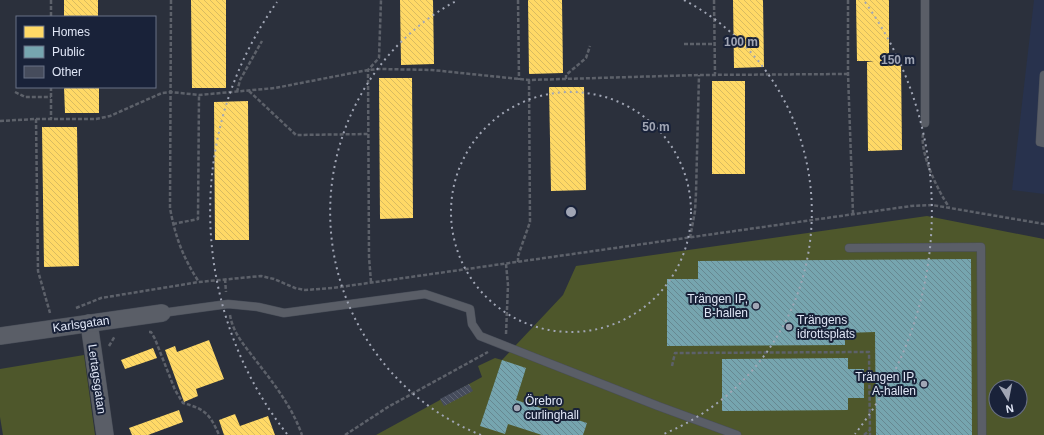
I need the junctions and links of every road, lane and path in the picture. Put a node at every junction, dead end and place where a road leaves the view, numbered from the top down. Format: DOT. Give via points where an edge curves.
graph roads {
  1 [pos="50,0"];
  2 [pos="171,0"];
  3 [pos="381,0"];
  4 [pos="518,0"];
  5 [pos="714,0"];
  6 [pos="848,0"];
  7 [pos="925,0"];
  8 [pos="51,16"];
  9 [pos="262,42"];
  10 [pos="684,44"];
  11 [pos="714,44"];
  12 [pos="590,46"];
  13 [pos="368,70"];
  14 [pos="715,74"];
  15 [pos="848,74"];
  16 [pos="699,75"];
  17 [pos="1044,75"];
  18 [pos="566,79"];
  19 [pos="519,80"];
  20 [pos="529,80"];
  21 [pos="51,88"];
  22 [pos="249,91"];
  23 [pos="15,92"];
  24 [pos="171,92"];
  25 [pos="237,92"];
  26 [pos="199,95"];
  27 [pos="51,97"];
  28 [pos="36,119"];
  29 [pos="52,120"];
  30 [pos="0,121"];
  31 [pos="925,123"];
  32 [pos="368,134"];
  33 [pos="1044,143"];
  34 [pos="950,207"];
  35 [pos="853,214"];
  36 [pos="173,224"];
  37 [pos="1044,224"];
  38 [pos="690,238"];
  39 [pos="849,248"];
  40 [pos="518,262"];
  41 [pos="506,264"];
  42 [pos="225,279"];
  43 [pos="199,282"];
  44 [pos="371,282"];
  45 [pos="228,304"];
  46 [pos="72,309"];
  47 [pos="162,313"];
  48 [pos="46,316"];
  49 [pos="89,323"];
  50 [pos="145,331"];
  51 [pos="0,336"];
  52 [pos="501,344"];
  53 [pos="672,366"];
  54 [pos="870,429"];
  55 [pos="105,435"];
  56 [pos="219,435"];
  57 [pos="302,435"];
  58 [pos="345,435"];
  59 [pos="737,435"];
  60 [pos="864,435"];
  61 [pos="870,435"];
  62 [pos="982,435"];
  1 -- 8 [label="path"];
  2 -- 24 [label="path"];
  3 -- 13 [label="path" via="380,58"];
  4 -- 19 [label="path"];
  5 -- 11 [label="path"];
  6 -- 15 [label="path"];
  7 -- 31 [label="lane"];
  9 -- 25 [label="path" via="240,80"];
  10 -- 11 [label="path"];
  11 -- 14 [label="path"];
  12 -- 18 [label="path" via="586,58 566,75"];
  13 -- 19 [label="path" via="432,70"];
  13 -- 22 [label="path"];
  13 -- 32 [label="path"];
  14 -- 15 [label="path"];
  14 -- 16 [label="path"];
  15 -- 35 [label="path"];
  16 -- 18 [label="path"];
  16 -- 38 [label="path" via="696,193"];
  17 -- 33 [label="lane" via="1040,142"];
  18 -- 20 [label="path"];
  19 -- 20 [label="path"];
  20 -- 40 [label="path" via="530,222"];
  21 -- 27 [label="path"];
  22 -- 25 [label="path"];
  22 -- 32 [label="path" via="296,135"];
  23 -- 27 [label="path" via="24,97"];
  24 -- 26 [label="path"];
  24 -- 29 [label="path" via="162,93 103,118"];
  24 -- 36 [label="path" via="170,208"];
  25 -- 26 [label="path"];
  26 -- 36 [label="path" via="198,220"];
  27 -- 29 [label="path"];
  28 -- 29 [label="path"];
  28 -- 30 [label="path"];
  28 -- 48 [label="path" via="38,271 50,315"];
  31 -- 34 [label="path" via="922,139 926,157 940,192"];
  32 -- 44 [label="path"];
  34 -- 35 [label="path" via="911,206"];
  34 -- 37 [label="path"];
  35 -- 38 [label="path"];
  36 -- 43 [label="path" via="184,256"];
  38 -- 40 [label="path"];
  39 -- 62 [label="lane" via="981,247"];
  40 -- 41 [label="path"];
  41 -- 44 [label="path"];
  41 -- 52 [label="path" via="506,334"];
  42 -- 43 [label="path"];
  42 -- 44 [label="path" via="261,276 305,290"];
  42 -- 45 [label="path"];
  43 -- 46 [label="path" via="101,298"];
  45 -- 47 [label="lane"];
  45 -- 52 [label="lane" via="258,306 284,313 425,294 470,309 472,324 480,336"];
  45 -- 57 [label="path" via="231,325 283,396 294,414"];
  47 -- 49 [label="street, Karlsgatan"];
  49 -- 51 [label="street, Karlsgatan"];
  49 -- 55 [label="street, Lertagsgatan"];
  50 -- 56 [label="path" via="151,332 155,339 175,390 183,403 196,406 209,415"];
  52 -- 58 [label="path" via="388,407"];
  52 -- 59 [label="lane"];
  53 -- 54 [label="path" via="675,354 869,352"];
  54 -- 60 [label="path"];
  54 -- 61 [label="path"];
}
